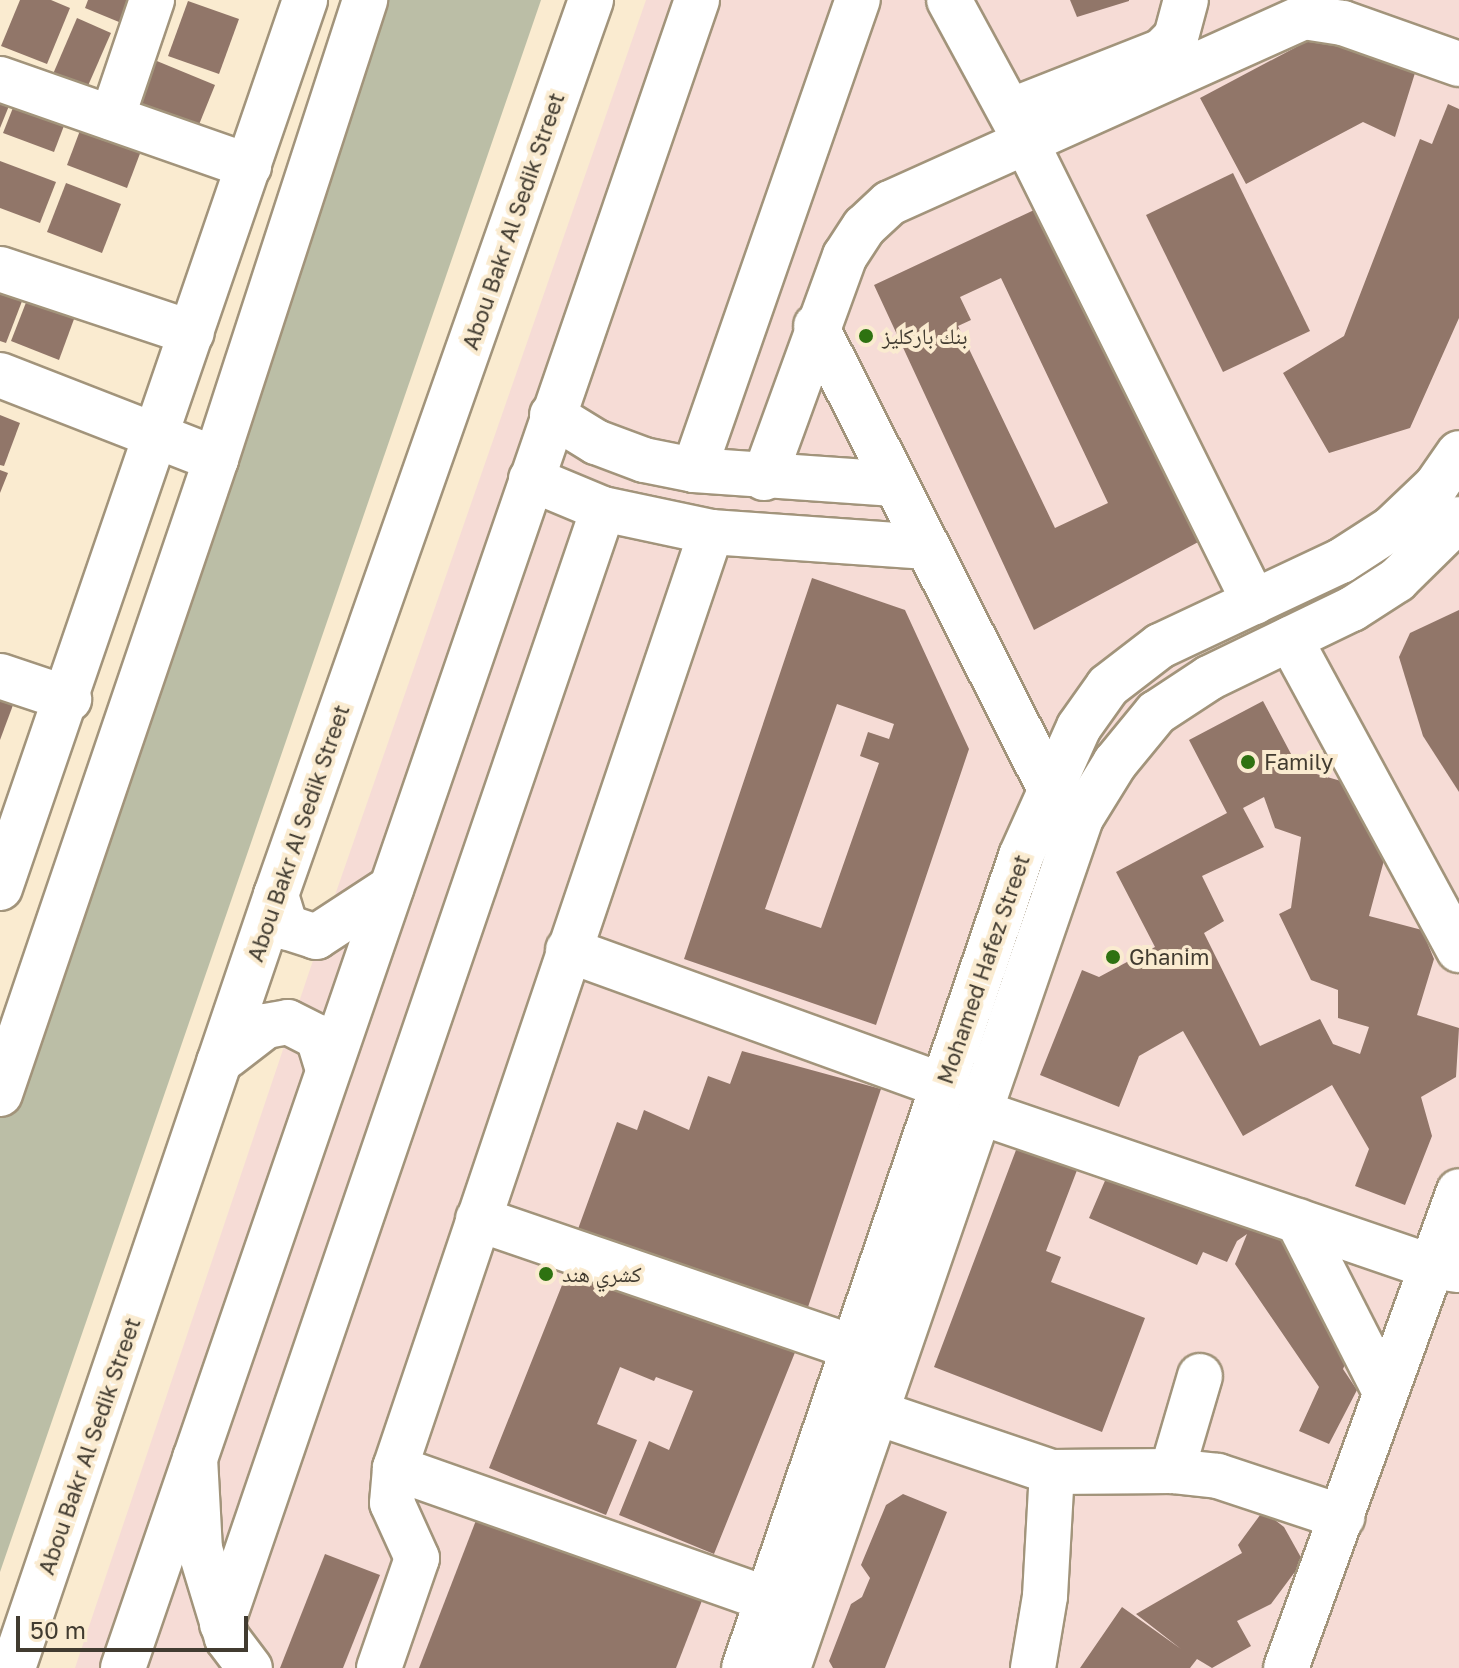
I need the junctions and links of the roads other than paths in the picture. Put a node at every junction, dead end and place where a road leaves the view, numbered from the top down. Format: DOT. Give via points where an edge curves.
graph roads {
  1 [pos="152,0"];
  2 [pos="305,0"];
  3 [pos="365,0"];
  4 [pos="591,0"];
  5 [pos="697,0"];
  6 [pos="858,0"];
  7 [pos="949,0"];
  8 [pos="1186,0"];
  9 [pos="1307,9"];
  10 [pos="1459,64"];
  11 [pos="0,79"];
  12 [pos="112,118"];
  13 [pos="1018,126"];
  14 [pos="249,166"];
  15 [pos="0,269"];
  16 [pos="816,326"];
  17 [pos="192,333"];
  18 [pos="0,375"];
  19 [pos="552,415"];
  20 [pos="157,436"];
  21 [pos="1459,453"];
  22 [pos="216,459"];
  23 [pos="694,470"];
  24 [pos="531,479"];
  25 [pos="777,479"];
  26 [pos="895,484"];
  27 [pos="603,509"];
  28 [pos="711,532"];
  29 [pos="789,537"];
  30 [pos="1452,539"];
  31 [pos="927,547"];
  32 [pos="1254,602"];
  33 [pos="1290,639"];
  34 [pos="0,676"];
  35 [pos="69,699"];
  36 [pos="1049,787"];
  37 [pos="0,888"];
  38 [pos="391,888"];
  39 [pos="276,895"];
  40 [pos="568,950"];
  41 [pos="1459,950"];
  42 [pos="219,1062"];
  43 [pos="328,1069"];
  44 [pos="1,1085"];
  45 [pos="943,1086"];
  46 [pos="982,1113"];
  47 [pos="1459,1191"];
  48 [pos="478,1219"];
  49 [pos="1298,1221"];
  50 [pos="1449,1276"];
  51 [pos="854,1348"];
  52 [pos="1200,1376"];
  53 [pos="1385,1392"];
  54 [pos="837,1400"];
  55 [pos="879,1414"];
  56 [pos="195,1456"];
  57 [pos="395,1468"];
  58 [pos="1172,1471"];
  59 [pos="1052,1472"];
  60 [pos="1342,1517"];
  61 [pos="768,1599"];
  62 [pos="222,1624"];
  63 [pos="13,1668"];
  64 [pos="123,1668"];
  65 [pos="250,1668"];
  66 [pos="379,1668"];
  67 [pos="744,1668"];
  68 [pos="788,1668"];
  69 [pos="1033,1668"];
  70 [pos="1286,1668"];
  1 -- 12 [label="street"];
  2 -- 14 [label="street"];
  3 -- 22 [label="street"];
  4 -- 39 [label="street, Abou Bakr Al Sedik Street"];
  5 -- 19 [label="street"];
  6 -- 23 [label="street"];
  7 -- 13 [label="street"];
  8 -- 13 [label="street" via="1176,37 1162,51"];
  9 -- 10 [label="street"];
  9 -- 13 [label="street"];
  11 -- 12 [label="street"];
  12 -- 14 [label="street"];
  13 -- 16 [label="street" via="890,203 864,227 845,256"];
  13 -- 32 [label="street"];
  14 -- 17 [label="street"];
  15 -- 17 [label="street"];
  16 -- 25 [label="street"];
  16 -- 26 [label="street"];
  17 -- 20 [label="street"];
  18 -- 20 [label="street"];
  19 -- 23 [label="street" via="596,442 644,460"];
  19 -- 24 [label="street"];
  20 -- 22 [label="street"];
  20 -- 35 [label="street"];
  21 -- 32 [label="street, Mohamed Hafez Street" via="1436,486 1392,528 1341,561"];
  22 -- 44 [label="street"];
  23 -- 25 [label="street"];
  24 -- 27 [label="street"];
  24 -- 38 [label="street"];
  25 -- 26 [label="street"];
  25 -- 29 [label="street"];
  26 -- 31 [label="street"];
  27 -- 28 [label="street"];
  27 -- 62 [label="street"];
  28 -- 29 [label="street"];
  28 -- 40 [label="street"];
  29 -- 31 [label="street"];
  30 -- 33 [label="street, Mohamed Hafez Street" via="1352,609"];
  31 -- 36 [label="street"];
  32 -- 36 [label="street, Mohamed Hafez Street" via="1160,646 1108,686"];
  33 -- 41 [label="street"];
  33 -- 46 [label="street, Mohamed Hafez Street" via="1209,678 1156,713 1115,763 1081,818 1057,878"];
  34 -- 35 [label="street"];
  35 -- 37 [label="street"];
  36 -- 45 [label="street, Mohamed Hafez Street"];
  38 -- 39 [label="street" via="316,937 286,927"];
  38 -- 43 [label="street"];
  39 -- 42 [label="street, Abou Bakr Al Sedik Street"];
  40 -- 45 [label="street"];
  40 -- 48 [label="street"];
  42 -- 43 [label="street" via="266,1026 288,1022 318,1037"];
  42 -- 63 [label="street, Abou Bakr Al Sedik Street"];
  43 -- 56 [label="street"];
  45 -- 51 [label="street, Mohamed Hafez Street"];
  46 -- 49 [label="street"];
  46 -- 55 [label="street, Mohamed Hafez Street"];
  47 -- 50 [label="street"];
  48 -- 51 [label="street"];
  48 -- 57 [label="street"];
  49 -- 50 [label="street"];
  49 -- 53 [label="street"];
  50 -- 53 [label="street"];
  51 -- 54 [label="street, Mohamed Hafez Street"];
  52 -- 58 [label="street"];
  53 -- 60 [label="street"];
  54 -- 55 [label="street"];
  54 -- 61 [label="street, Mohamed Hafez Street"];
  55 -- 59 [label="street"];
  55 -- 68 [label="street, Mohamed Hafez Street"];
  56 -- 62 [label="street" via="200,1549"];
  56 -- 64 [label="street"];
  57 -- 61 [label="street"];
  57 -- 66 [label="street" via="392,1503 417,1558"];
  58 -- 59 [label="street"];
  58 -- 60 [label="street" via="1218,1476"];
  59 -- 69 [label="street" via="1045,1596"];
  60 -- 70 [label="street"];
  61 -- 67 [label="street, Mohamed Hafez Street"];
  62 -- 65 [label="street"];
}
